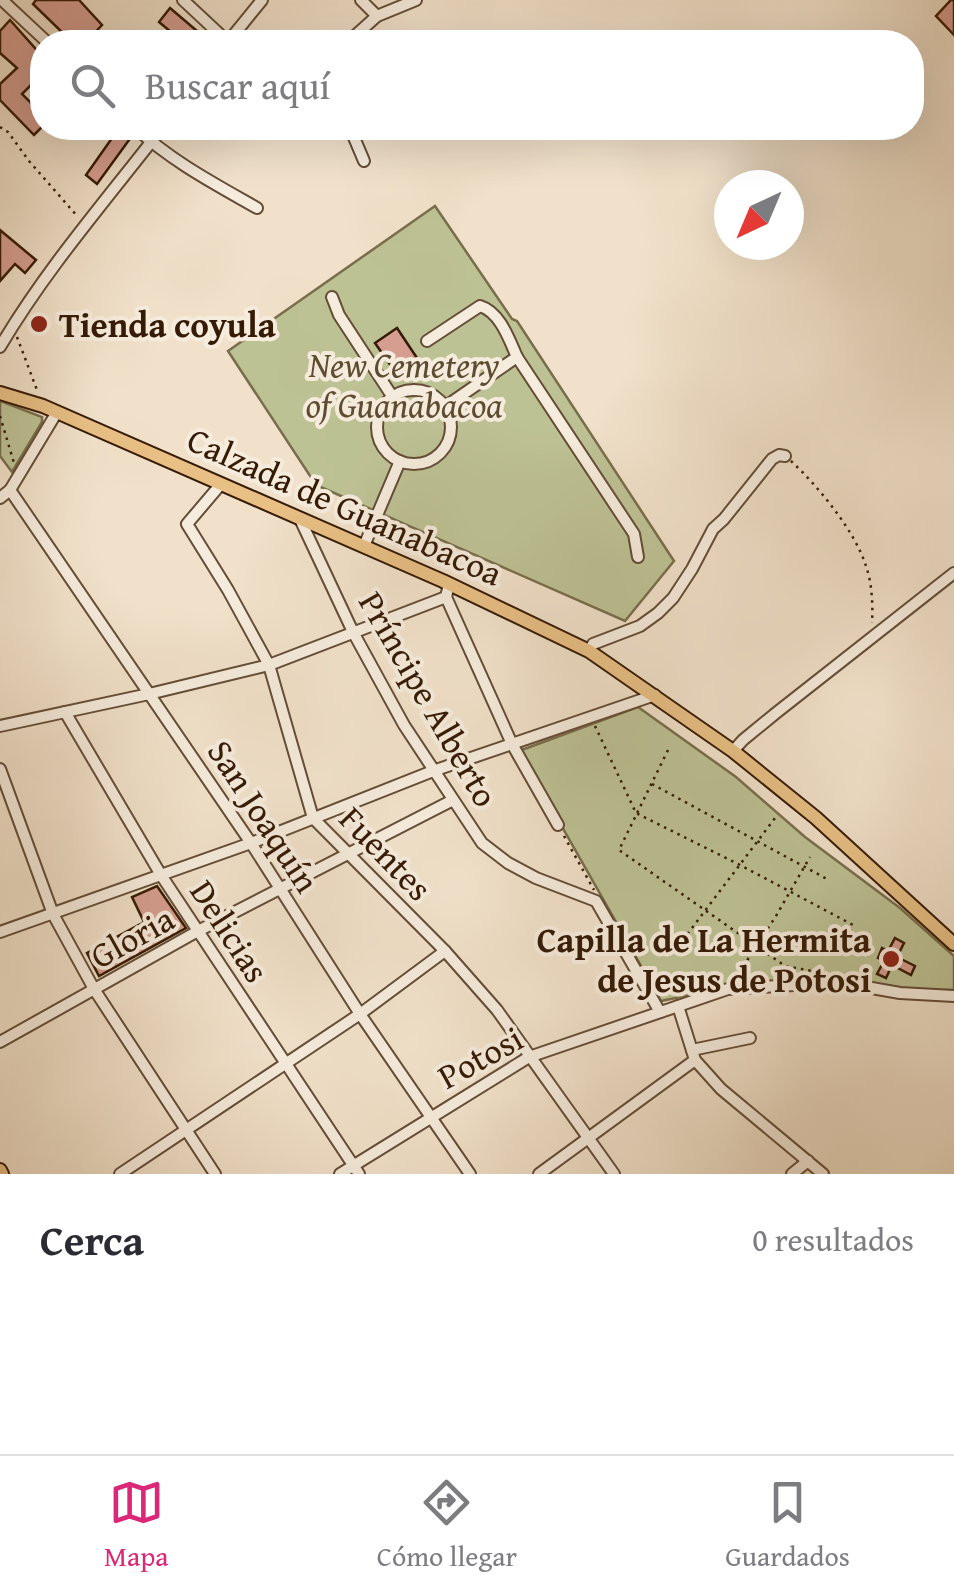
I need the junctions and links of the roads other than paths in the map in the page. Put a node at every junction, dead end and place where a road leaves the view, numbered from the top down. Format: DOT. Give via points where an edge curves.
graph roads {
  1 [pos="2,0"];
  2 [pos="183,0"];
  3 [pos="262,0"];
  4 [pos="361,0"];
  5 [pos="416,0"];
  6 [pos="376,16"];
  7 [pos="34,30"];
  8 [pos="215,30"];
  9 [pos="238,30"];
  10 [pos="361,30"];
  11 [pos="355,140"];
  12 [pos="151,142"];
  13 [pos="364,161"];
  14 [pos="257,208"];
  15 [pos="332,297"];
  16 [pos="426,341"];
  17 [pos="0,347"];
  18 [pos="517,357"];
  19 [pos="0,393"];
  20 [pos="392,396"];
  21 [pos="446,406"];
  22 [pos="57,412"];
  23 [pos="784,456"];
  24 [pos="400,462"];
  25 [pos="221,484"];
  26 [pos="10,490"];
  27 [pos="0,498"];
  28 [pos="300,519"];
  29 [pos="364,546"];
  30 [pos="638,558"];
  31 [pos="954,573"];
  32 [pos="448,590"];
  33 [pos="354,632"];
  34 [pos="588,651"];
  35 [pos="269,665"];
  36 [pos="149,694"];
  37 [pos="655,695"];
  38 [pos="66,712"];
  39 [pos="0,726"];
  40 [pos="512,744"];
  41 [pos="733,751"];
  42 [pos="0,769"];
  43 [pos="434,771"];
  44 [pos="453,800"];
  45 [pos="313,818"];
  46 [pos="558,825"];
  47 [pos="251,843"];
  48 [pos="348,855"];
  49 [pos="161,875"];
  50 [pos="279,890"];
  51 [pos="52,914"];
  52 [pos="198,931"];
  53 [pos="0,932"];
  54 [pos="954,944"];
  55 [pos="445,952"];
  56 [pos="94,990"];
  57 [pos="954,996"];
  58 [pos="678,1006"];
  59 [pos="660,1012"];
  60 [pos="360,1014"];
  61 [pos="750,1038"];
  62 [pos="0,1042"];
  63 [pos="694,1055"];
  64 [pos="529,1057"];
  65 [pos="284,1063"];
  66 [pos="431,1116"];
  67 [pos="186,1129"];
  68 [pos="587,1139"];
  69 [pos="808,1161"];
  70 [pos="356,1170"];
  71 [pos="120,1174"];
  72 [pos="215,1174"];
  73 [pos="340,1174"];
  74 [pos="470,1174"];
  75 [pos="538,1174"];
  76 [pos="614,1174"];
  77 [pos="792,1174"];
  78 [pos="823,1174"];
  1 -- 7 [label="street"];
  2 -- 8 [label="street"];
  3 -- 9 [label="street"];
  4 -- 6 [label="street"];
  5 -- 6 [label="street"];
  6 -- 10 [label="street"];
  11 -- 13 [label="street"];
  12 -- 14 [label="street"];
  12 -- 17 [label="street"];
  15 -- 20 [label="street"];
  16 -- 18 [label="street" via="480,306 498,321"];
  18 -- 21 [label="street"];
  18 -- 30 [label="street" via="634,534"];
  19 -- 22 [label="main road, Calzada de Guanabacoa"];
  20 -- 21 [label="street" via="417,389"];
  20 -- 24 [label="street" via="377,431"];
  21 -- 24 [label="street" via="452,432 443,450 427,462"];
  22 -- 25 [label="main road, Calzada de Guanabacoa"];
  22 -- 26 [label="street"];
  23 -- 34 [label="street" via="772,458 713,529 658,613"];
  24 -- 29 [label="street"];
  25 -- 28 [label="main road, Calzada de Guanabacoa"];
  25 -- 35 [label="street, Fuentes" via="186,524"];
  26 -- 27 [label="street"];
  26 -- 36 [label="street, San Joaquín"];
  28 -- 29 [label="main road, Calzada de Guanabacoa"];
  28 -- 33 [label="street, Príncipe Alberto"];
  29 -- 32 [label="main road, Calzada de Guanabacoa"];
  31 -- 41 [label="street"];
  32 -- 33 [label="street"];
  32 -- 34 [label="main road, Calzada de Guanabacoa"];
  32 -- 40 [label="street"];
  33 -- 35 [label="street"];
  33 -- 43 [label="street, Príncipe Alberto"];
  34 -- 37 [label="main road, Calzada de Guanabacoa"];
  35 -- 36 [label="street"];
  35 -- 45 [label="street, Fuentes"];
  36 -- 38 [label="street"];
  36 -- 47 [label="street, San Joaquín"];
  37 -- 40 [label="street"];
  37 -- 41 [label="main road, Calzada de Guanabacoa"];
  38 -- 39 [label="street"];
  38 -- 49 [label="street, Delicias"];
  40 -- 43 [label="street"];
  40 -- 46 [label="street"];
  41 -- 54 [label="main road, Calzada de Guanabacoa"];
  42 -- 51 [label="street"];
  43 -- 44 [label="street, Príncipe Alberto"];
  43 -- 45 [label="street"];
  44 -- 48 [label="street, Gloria"];
  44 -- 59 [label="street, Príncipe Alberto" via="482,843 508,863 596,901"];
  45 -- 47 [label="street"];
  45 -- 48 [label="street, Fuentes"];
  47 -- 49 [label="street"];
  47 -- 50 [label="street, San Joaquín"];
  48 -- 50 [label="street, Gloria"];
  48 -- 55 [label="street, Fuentes"];
  49 -- 51 [label="street"];
  49 -- 52 [label="street, Delicias"];
  50 -- 52 [label="street, Gloria"];
  50 -- 60 [label="street, San Joaquín"];
  51 -- 53 [label="street"];
  51 -- 56 [label="street"];
  52 -- 56 [label="street, Gloria"];
  52 -- 65 [label="street, Delicias"];
  55 -- 60 [label="street"];
  55 -- 64 [label="street, Fuentes" via="498,1010"];
  56 -- 62 [label="street, Gloria"];
  56 -- 67 [label="street"];
  57 -- 58 [label="street, Potosi" via="826,983 728,990"];
  58 -- 59 [label="street, Potosi"];
  58 -- 63 [label="street"];
  59 -- 64 [label="street, Potosi"];
  60 -- 65 [label="street"];
  60 -- 66 [label="street, San Joaquín"];
  61 -- 63 [label="street"];
  63 -- 68 [label="street"];
  63 -- 69 [label="street" via="721,1089"];
  64 -- 66 [label="street, Potosi"];
  64 -- 68 [label="street, Fuentes"];
  65 -- 67 [label="street"];
  65 -- 70 [label="street, Delicias"];
  66 -- 70 [label="street, Potosi"];
  66 -- 74 [label="street, San Joaquín"];
  67 -- 71 [label="street"];
  67 -- 72 [label="street"];
  68 -- 75 [label="street"];
  68 -- 76 [label="street, Fuentes"];
  69 -- 77 [label="street"];
  69 -- 78 [label="street"];
  70 -- 73 [label="street, Potosi"];
}
